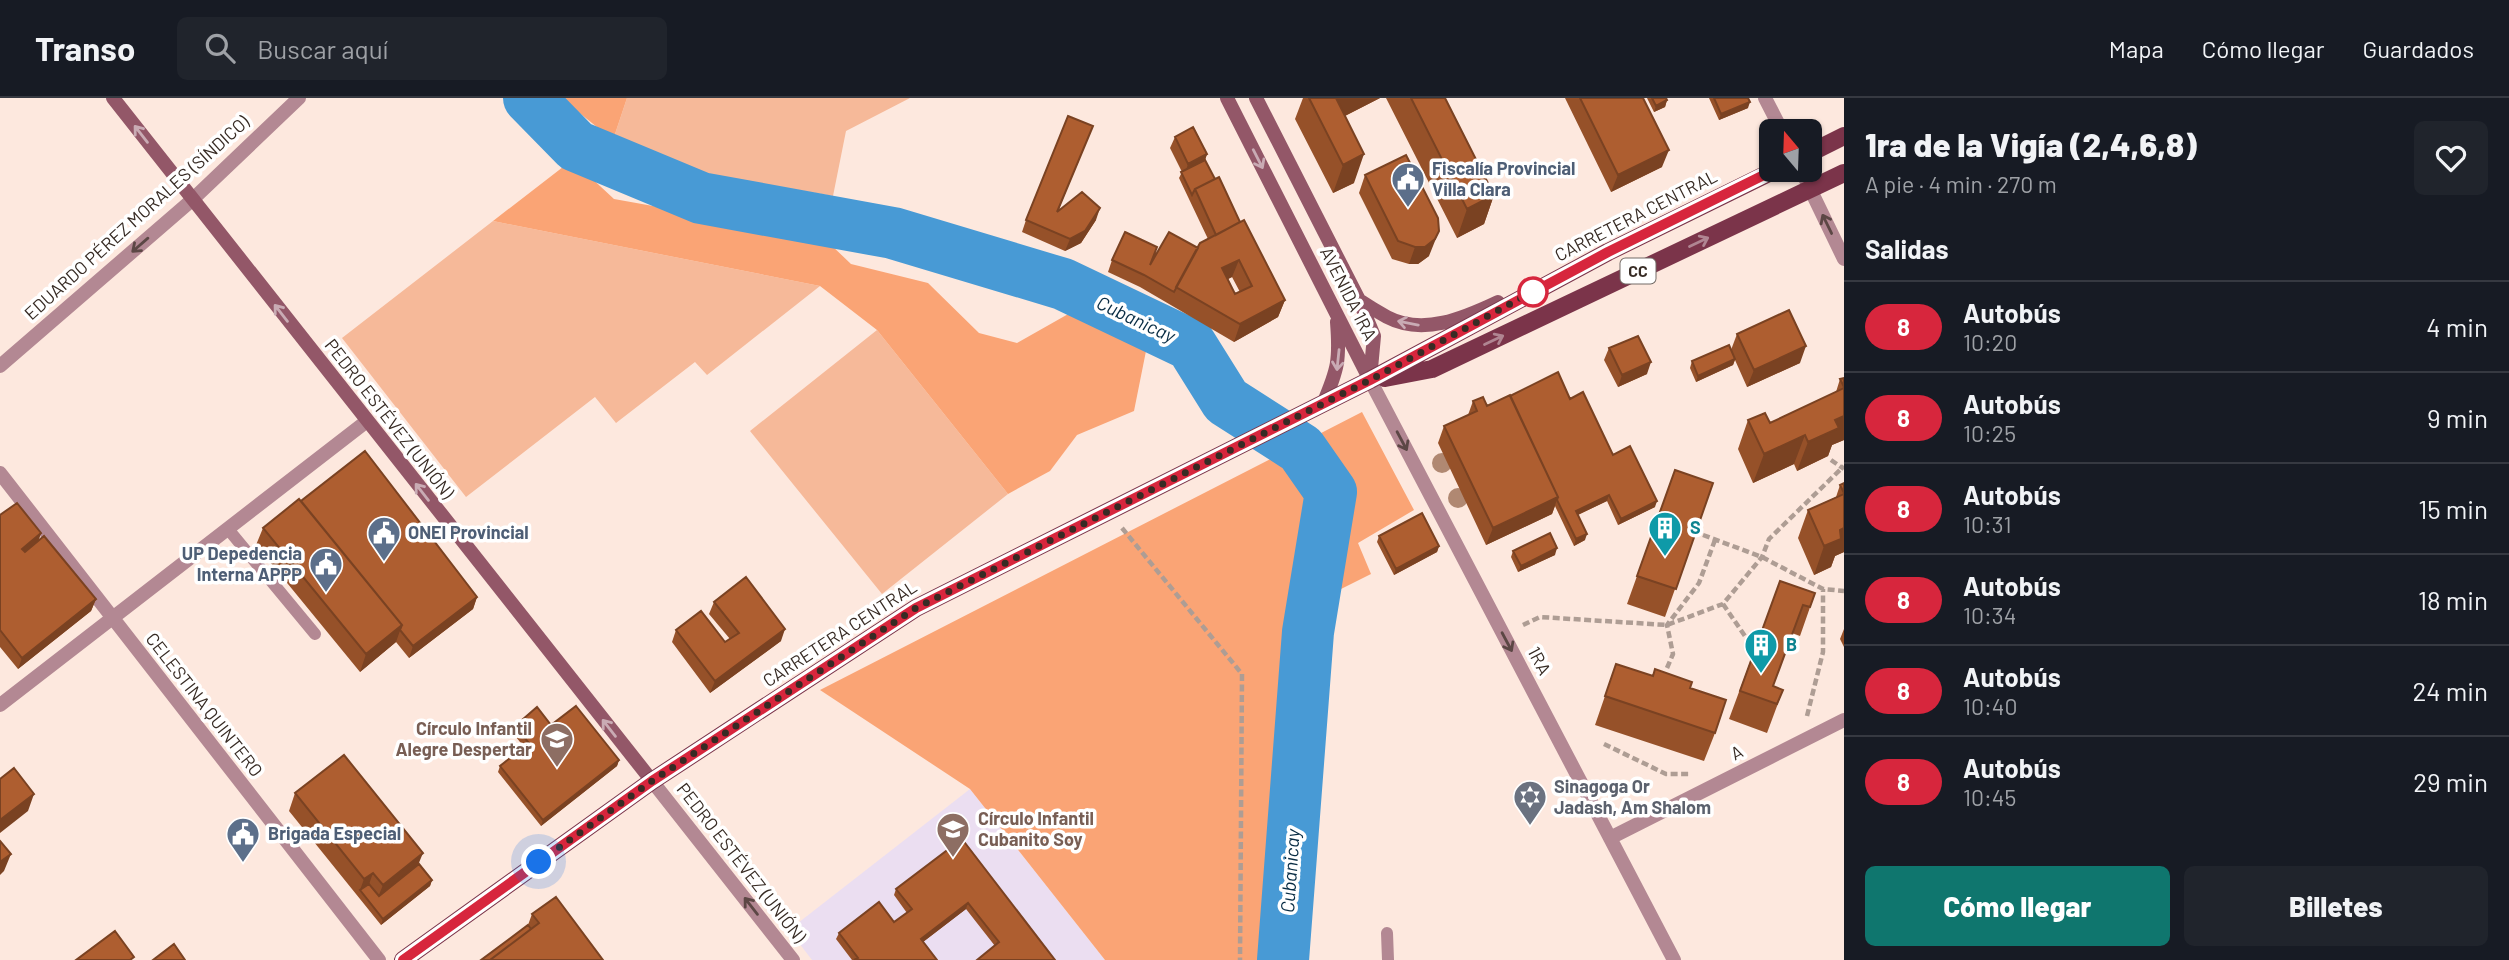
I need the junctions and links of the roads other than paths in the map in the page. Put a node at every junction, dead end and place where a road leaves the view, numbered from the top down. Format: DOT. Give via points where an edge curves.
graph roads {
  1 [pos="113,98"];
  2 [pos="299,98"];
  3 [pos="1227,98"];
  4 [pos="1256,98"];
  5 [pos="1765,98"];
  6 [pos="1776,119"];
  7 [pos="1844,136"];
  8 [pos="1822,147"];
  9 [pos="1844,173"];
  10 [pos="1759,177"];
  11 [pos="1807,182"];
  12 [pos="1810,189"];
  13 [pos="191,200"];
  14 [pos="1608,252"];
  15 [pos="1844,259"];
  16 [pos="1621,279"];
  17 [pos="1359,300"];
  18 [pos="1337,314"];
  19 [pos="0,366"];
  20 [pos="1370,380"];
  21 [pos="1323,404"];
  22 [pos="367,421"];
  23 [pos="0,473"];
  24 [pos="228,529"];
  25 [pos="113,618"];
  26 [pos="315,634"];
  27 [pos="0,705"];
  28 [pos="1844,720"];
  29 [pos="652,781"];
  30 [pos="1611,838"];
  31 [pos="1387,933"];
  32 [pos="379,960"];
  33 [pos="403,960"];
  34 [pos="793,960"];
  35 [pos="1388,960"];
  36 [pos="1674,960"];
  13 -- 1 [label="main road, PEDRO ESTÉVEZ (UNIÓN), one-way"];
  2 -- 13 [label="street, EDUARDO PÉREZ MORALES (SÍNDICO)"];
  3 -- 18 [label="main road, AVENIDA 1RA, one-way"];
  4 -- 17 [label="main road, AVENIDA 1RA"];
  5 -- 6 [label="street"];
  7 -- 8 [label="main road"];
  9 -- 12 [label="main road, CARRETERA CENTRAL / CC"];
  10 -- 14 [label="main road, CARRETERA CENTRAL / CC"];
  11 -- 12 [label="street"];
  15 -- 12 [label="street, one-way"];
  16 -- 12 [label="main road, CARRETERA CENTRAL / CC, one-way"];
  13 -- 19 [label="street, EDUARDO PÉREZ MORALES (SÍNDICO), one-way"];
  22 -- 13 [label="main road, PEDRO ESTÉVEZ (UNIÓN), one-way"];
  14 -- 16 [label="main road"];
  14 -- 17 [label="main road, one-way" via="1444,323 1412,326"];
  14 -- 20 [label="main road, CARRETERA CENTRAL / CC"];
  20 -- 16 [label="main road, CARRETERA CENTRAL / CC, one-way" via="1432,369"];
  17 -- 20 [label="main road, AVENIDA 1RA" via="1374,336"];
  18 -- 20 [label="main road, AVENIDA 1RA"];
  18 -- 21 [label="main road, one-way" via="1337,372"];
  20 -- 21 [label="main road, CARRETERA CENTRAL / CC"];
  20 -- 30 [label="street, 1RA, one-way"];
  21 -- 29 [label="main road, CARRETERA CENTRAL / CC" via="916,608"];
  22 -- 24 [label="street"];
  29 -- 22 [label="main road, PEDRO ESTÉVEZ (UNIÓN), one-way"];
  23 -- 25 [label="street, CELESTINA QUINTERO"];
  24 -- 25 [label="street"];
  24 -- 26 [label="lane"];
  25 -- 27 [label="street"];
  25 -- 32 [label="street, CELESTINA QUINTERO"];
  28 -- 30 [label="street, A"];
  29 -- 33 [label="main road, CARRETERA CENTRAL / CC"];
  34 -- 29 [label="street, PEDRO ESTÉVEZ (UNIÓN), one-way"];
  30 -- 36 [label="street, 1RA"];
  31 -- 35 [label="lane"];
}
